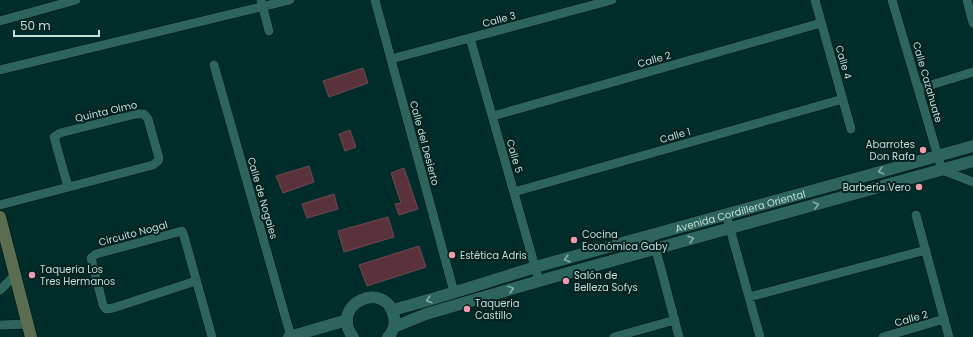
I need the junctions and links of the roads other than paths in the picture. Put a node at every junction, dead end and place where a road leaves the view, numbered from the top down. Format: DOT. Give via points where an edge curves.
graph roads {
  1 [pos="76,0"];
  2 [pos="290,0"];
  3 [pos="375,0"];
  4 [pos="612,0"];
  5 [pos="815,0"];
  6 [pos="892,0"];
  7 [pos="967,0"];
  8 [pos="262,3"];
  9 [pos="0,21"];
  10 [pos="821,23"];
  11 [pos="973,23"];
  12 [pos="269,31"];
  13 [pos="470,38"];
  14 [pos="391,59"];
  15 [pos="214,65"];
  16 [pos="0,70"];
  17 [pos="973,72"];
  18 [pos="918,89"];
  19 [pos="843,98"];
  20 [pos="492,116"];
  21 [pos="851,129"];
  22 [pos="973,146"];
  23 [pos="938,156"];
  24 [pos="973,161"];
  25 [pos="942,170"];
  26 [pos="973,182"];
  27 [pos="68,188"];
  28 [pos="514,192"];
  29 [pos="0,205"];
  30 [pos="726,214"];
  31 [pos="916,215"];
  32 [pos="0,219"];
  33 [pos="730,228"];
  34 [pos="652,235"];
  35 [pos="3,243"];
  36 [pos="656,249"];
  37 [pos="926,250"];
  38 [pos="536,267"];
  39 [pos="15,275"];
  40 [pos="539,280"];
  41 [pos="196,281"];
  42 [pos="0,290"];
  43 [pos="454,292"];
  44 [pos="749,297"];
  45 [pos="392,310"];
  46 [pos="347,320"];
  47 [pos="675,320"];
  48 [pos="944,320"];
  49 [pos="28,324"];
  50 [pos="0,325"];
  51 [pos="391,332"];
  52 [pos="31,337"];
  53 [pos="212,337"];
  54 [pos="290,337"];
  55 [pos="353,337"];
  56 [pos="614,337"];
  57 [pos="679,337"];
  58 [pos="760,337"];
  59 [pos="883,337"];
  60 [pos="949,337"];
  1 -- 9 [label="street"];
  2 -- 8 [label="street"];
  3 -- 14 [label="street, Calle del Desierto"];
  4 -- 13 [label="street, Calle 3"];
  5 -- 10 [label="street, Calle 4"];
  6 -- 18 [label="street, Calle Cazahuate"];
  7 -- 11 [label="street"];
  8 -- 12 [label="street"];
  8 -- 16 [label="street"];
  10 -- 19 [label="street, Calle 4"];
  10 -- 20 [label="street, Calle 2"];
  13 -- 14 [label="street, Calle 3"];
  13 -- 20 [label="street, Calle 5"];
  14 -- 43 [label="street, Calle del Desierto"];
  15 -- 54 [label="street, Calle de Nogales"];
  17 -- 18 [label="street"];
  18 -- 23 [label="street, Calle Cazahuate"];
  19 -- 21 [label="street, Calle 4"];
  19 -- 28 [label="street, Calle 1"];
  20 -- 28 [label="street, Calle 5"];
  22 -- 23 [label="street, Avenida Cordillera Oriental"];
  23 -- 25 [label="street, Calle Cazahuate"];
  23 -- 30 [label="street, Avenida Cordillera Oriental, one-way"];
  24 -- 25 [label="street, Avenida Cordillera Oriental"];
  25 -- 26 [label="street"];
  33 -- 25 [label="street, Avenida Cordillera Oriental, one-way"];
  27 -- 27 [label="street, Quinta Olmo" via="153,165 158,161 148,119 144,114 60,133 54,137"];
  27 -- 29 [label="street, Quinta Olmo"];
  28 -- 38 [label="street, Calle 5"];
  30 -- 33 [label="street"];
  30 -- 34 [label="street, Avenida Cordillera Oriental"];
  31 -- 37 [label="street"];
  32 -- 35 [label="main road"];
  36 -- 33 [label="street, Avenida Cordillera Oriental, one-way"];
  33 -- 44 [label="street"];
  34 -- 36 [label="street"];
  34 -- 38 [label="street, Avenida Cordillera Oriental, one-way"];
  35 -- 39 [label="main road"];
  36 -- 40 [label="street, Avenida Cordillera Oriental"];
  36 -- 47 [label="street"];
  37 -- 44 [label="street"];
  37 -- 48 [label="street"];
  38 -- 40 [label="street, Calle 5"];
  38 -- 43 [label="street, Avenida Cordillera Oriental"];
  39 -- 42 [label="street"];
  39 -- 49 [label="main road"];
  51 -- 40 [label="street, Avenida Cordillera Oriental, one-way" via="426,314"];
  41 -- 41 [label="street, Circuito Nogal" via="182,231 96,254 91,258 106,309"];
  41 -- 53 [label="street, Circuito Nogal"];
  43 -- 45 [label="street, Avenida Cordillera Oriental, one-way"];
  44 -- 58 [label="street"];
  45 -- 46 [label="street" via="379,298 370,297 354,304"];
  45 -- 51 [label="street" via="395,318"];
  46 -- 54 [label="street"];
  46 -- 55 [label="street"];
  47 -- 56 [label="street"];
  47 -- 57 [label="street"];
  48 -- 59 [label="street, Calle 2"];
  48 -- 60 [label="street"];
  49 -- 50 [label="street"];
  49 -- 52 [label="main road"];
}
